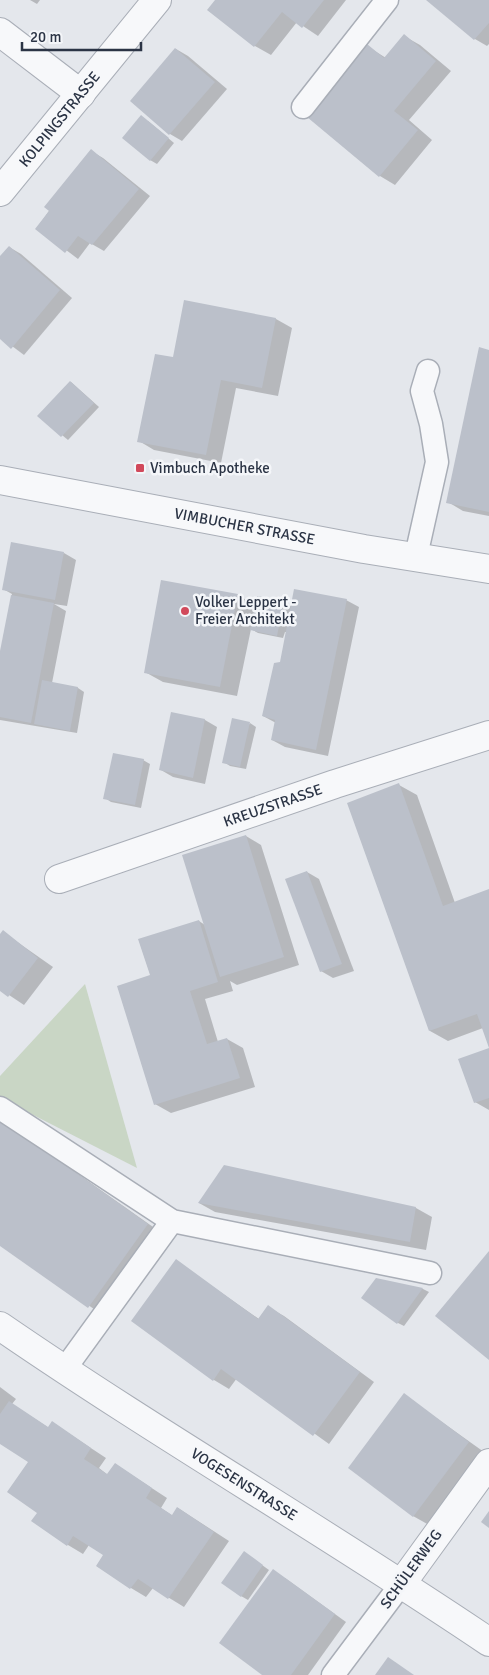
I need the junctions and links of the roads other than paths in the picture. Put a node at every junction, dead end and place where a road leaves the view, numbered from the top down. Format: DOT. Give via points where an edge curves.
graph roads {
  1 [pos="158,0"];
  2 [pos="387,0"];
  3 [pos="0,32"];
  4 [pos="81,94"];
  5 [pos="303,107"];
  6 [pos="0,192"];
  7 [pos="428,372"];
  8 [pos="0,480"];
  9 [pos="416,556"];
  10 [pos="489,569"];
  11 [pos="489,735"];
  12 [pos="59,879"];
  13 [pos="0,1108"];
  14 [pos="172,1221"];
  15 [pos="430,1273"];
  16 [pos="0,1326"];
  17 [pos="64,1370"];
  18 [pos="489,1463"];
  19 [pos="402,1583"];
  20 [pos="489,1642"];
  21 [pos="333,1675"];
  1 -- 4 [label="street, KOLPINGSTRASSE"];
  2 -- 5 [label="lane"];
  3 -- 4 [label="street"];
  4 -- 6 [label="street, KOLPINGSTRASSE"];
  7 -- 9 [label="lane" via="422,391 437,462"];
  8 -- 9 [label="street, VIMBUCHER STRASSE"];
  9 -- 10 [label="street, VIMBUCHER STRASSE"];
  11 -- 12 [label="street, KREUZSTRASSE"];
  13 -- 14 [label="lane"];
  14 -- 15 [label="lane"];
  14 -- 17 [label="lane"];
  16 -- 17 [label="street, VOGESENSTRASSE"];
  17 -- 19 [label="street, VOGESENSTRASSE"];
  18 -- 19 [label="street, SCHÜLERWEG"];
  19 -- 20 [label="street, VOGESENSTRASSE"];
  19 -- 21 [label="lane, SCHÜLERWEG"];
}
